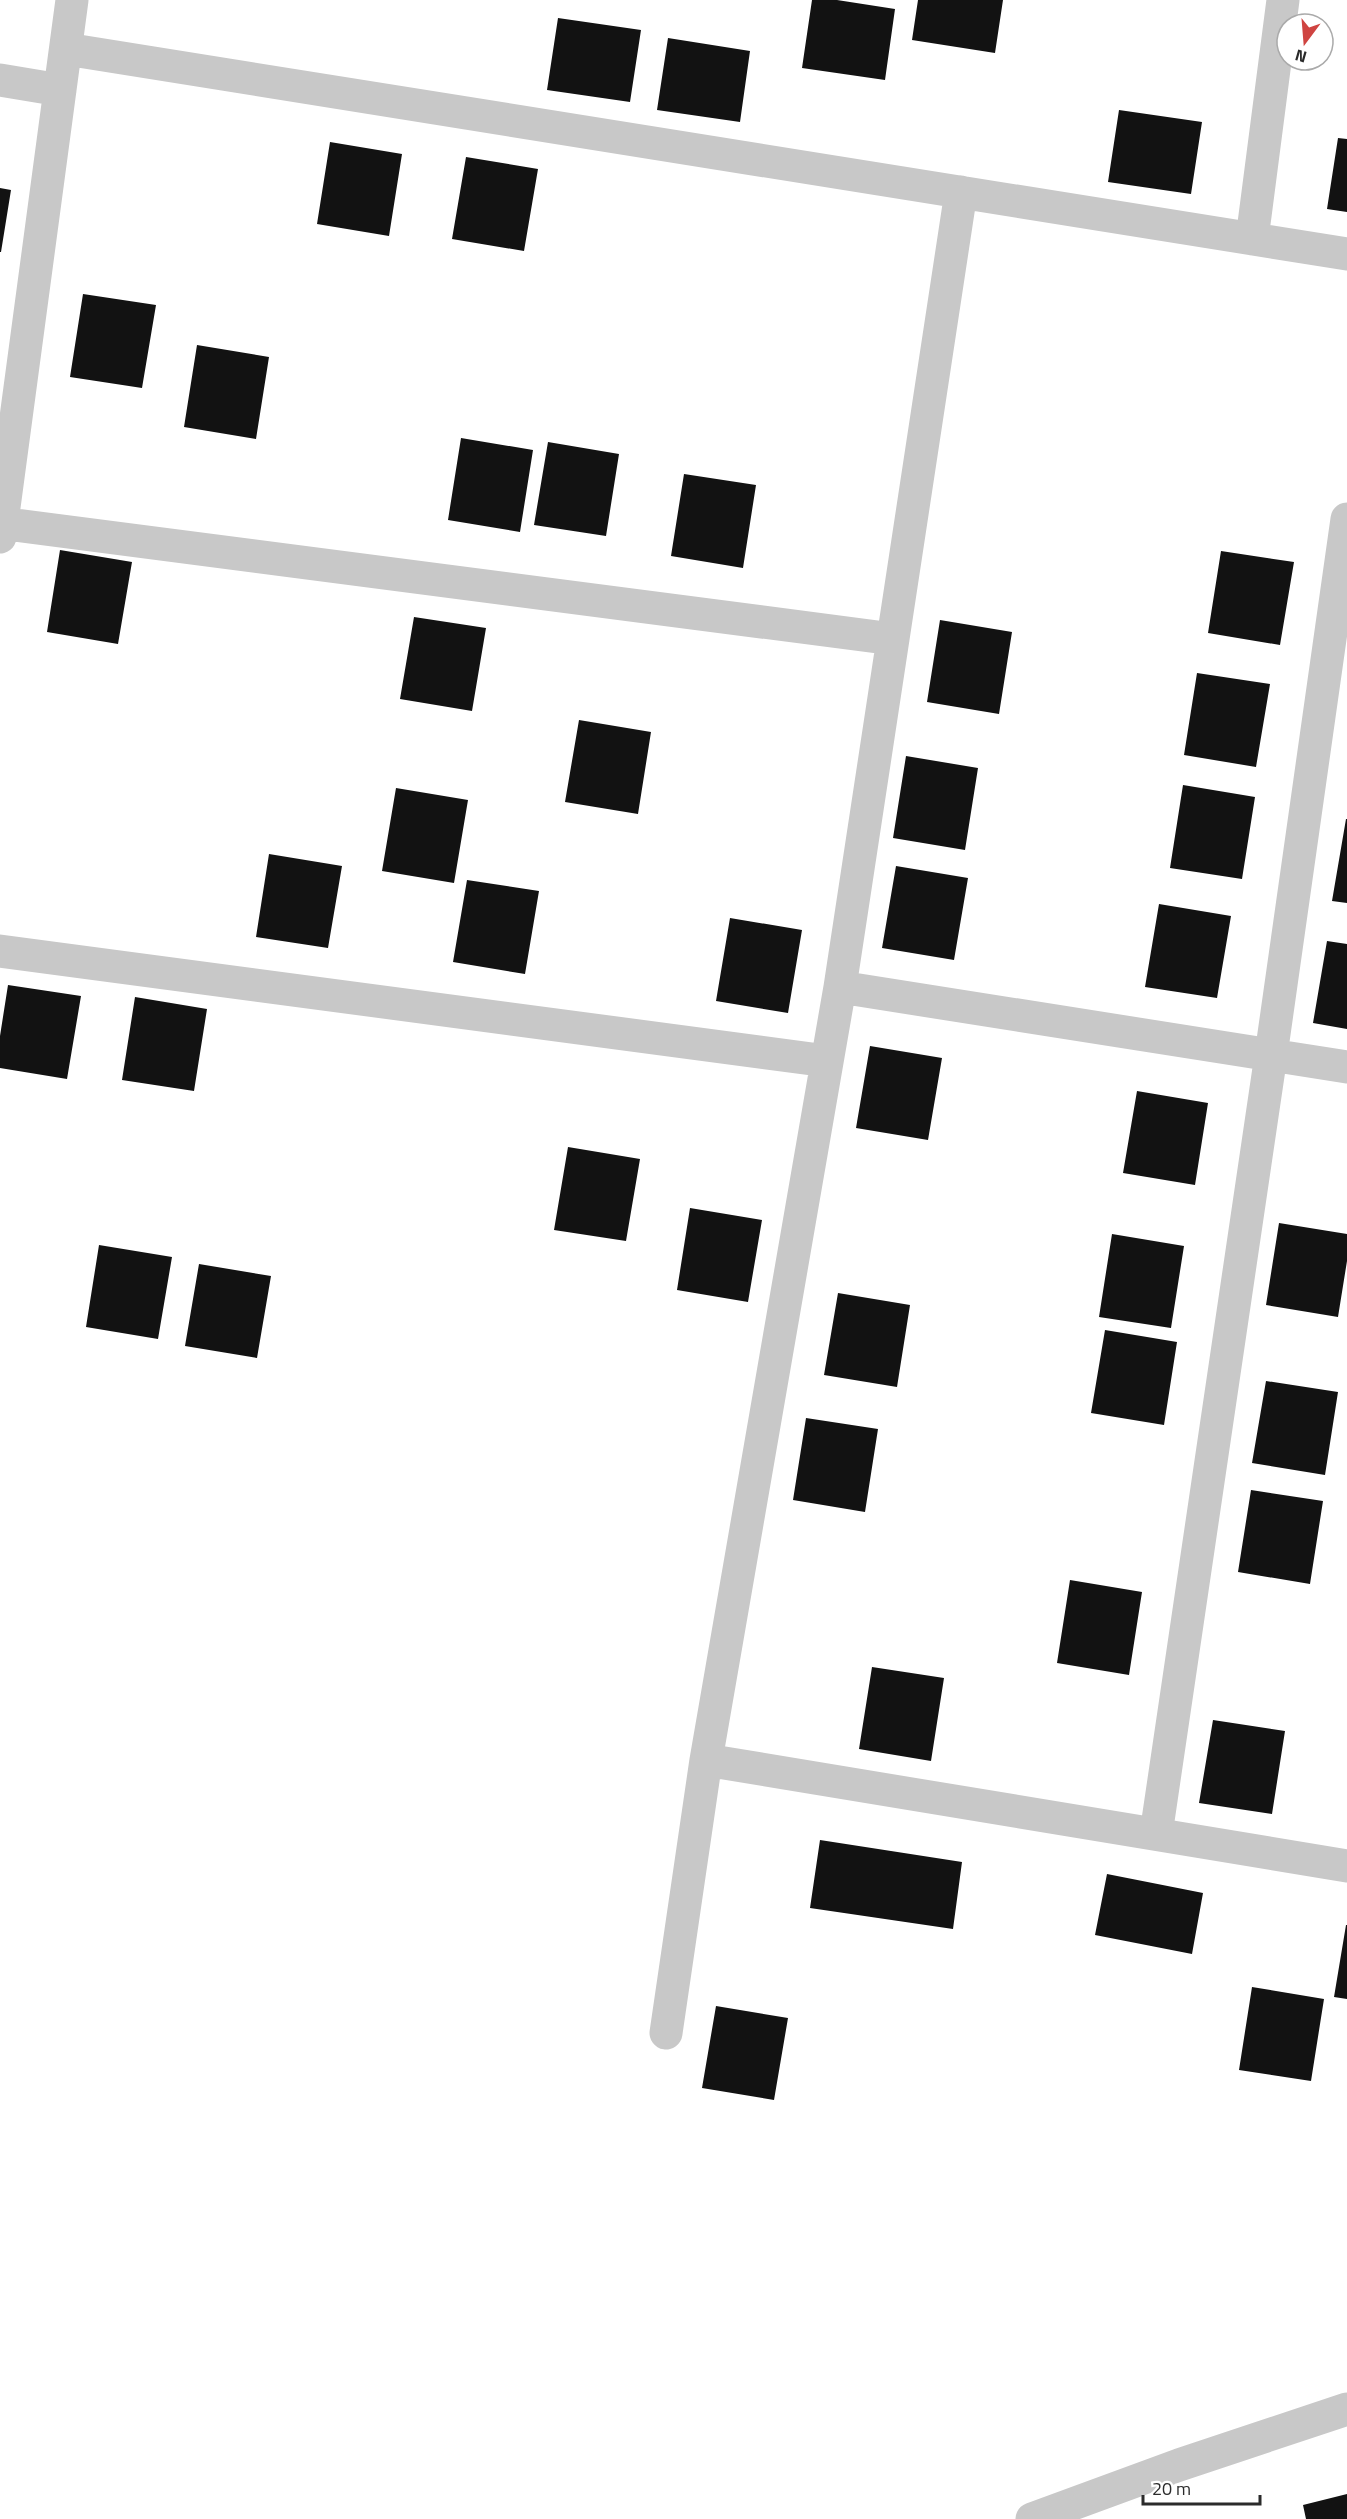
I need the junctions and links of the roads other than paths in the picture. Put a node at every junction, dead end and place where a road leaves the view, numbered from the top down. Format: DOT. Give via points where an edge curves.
graph roads {
  1 [pos="72,0"];
  2 [pos="1283,0"];
  3 [pos="66,49"];
  4 [pos="0,80"];
  5 [pos="60,90"];
  6 [pos="961,192"];
  7 [pos="1252,239"];
  8 [pos="1347,254"];
  9 [pos="1347,519"];
  10 [pos="1,528"];
  11 [pos="893,639"];
  12 [pos="0,951"];
  13 [pos="840,987"];
  14 [pos="1271,1055"];
  15 [pos="827,1061"];
  16 [pos="1347,1067"];
  17 [pos="706,1760"];
  18 [pos="1156,1834"];
  19 [pos="1347,1866"];
  20 [pos="666,2033"];
  21 [pos="1347,2409"];
  22 [pos="1032,2519"];
  1 -- 3 [label="street"];
  2 -- 7 [label="street"];
  3 -- 5 [label="street"];
  3 -- 6 [label="street"];
  4 -- 5 [label="street"];
  5 -- 10 [label="street"];
  6 -- 7 [label="street"];
  6 -- 11 [label="street"];
  7 -- 8 [label="street"];
  9 -- 14 [label="street"];
  10 -- 11 [label="street"];
  11 -- 13 [label="street"];
  12 -- 15 [label="street"];
  13 -- 14 [label="street"];
  13 -- 15 [label="street"];
  14 -- 16 [label="street"];
  14 -- 18 [label="street"];
  15 -- 17 [label="street"];
  17 -- 18 [label="street"];
  17 -- 20 [label="street"];
  18 -- 19 [label="street"];
  21 -- 22 [label="street"];
}
